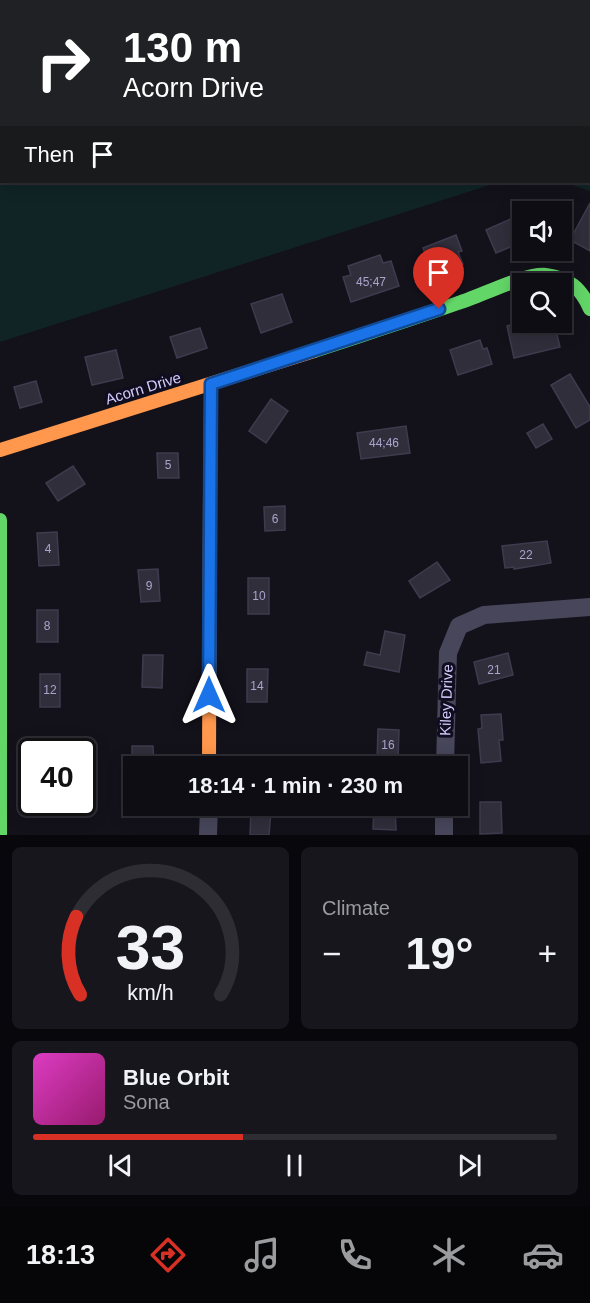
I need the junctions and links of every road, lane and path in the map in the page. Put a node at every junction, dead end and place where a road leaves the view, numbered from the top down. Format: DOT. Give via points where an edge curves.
graph roads {
  1 [pos="590,309"];
  2 [pos="211,384"];
  3 [pos="0,450"];
  4 [pos="0,520"];
  5 [pos="590,607"];
  6 [pos="209,756"];
  7 [pos="445,756"];
  8 [pos="209,816"];
  9 [pos="444,816"];
  10 [pos="0,835"];
  11 [pos="208,835"];
  12 [pos="444,835"];
  1 -- 2 [label="street, Acorn Drive" via="583,293 565,279 543,274"];
  2 -- 3 [label="street, Acorn Drive"];
  2 -- 6 [label="street"];
  4 -- 10 [label="street"];
  5 -- 7 [label="street, Kiley Drive" via="484,615 459,626 447,653"];
  8 -- 11 [label="street"];
  9 -- 12 [label="street"];
}
